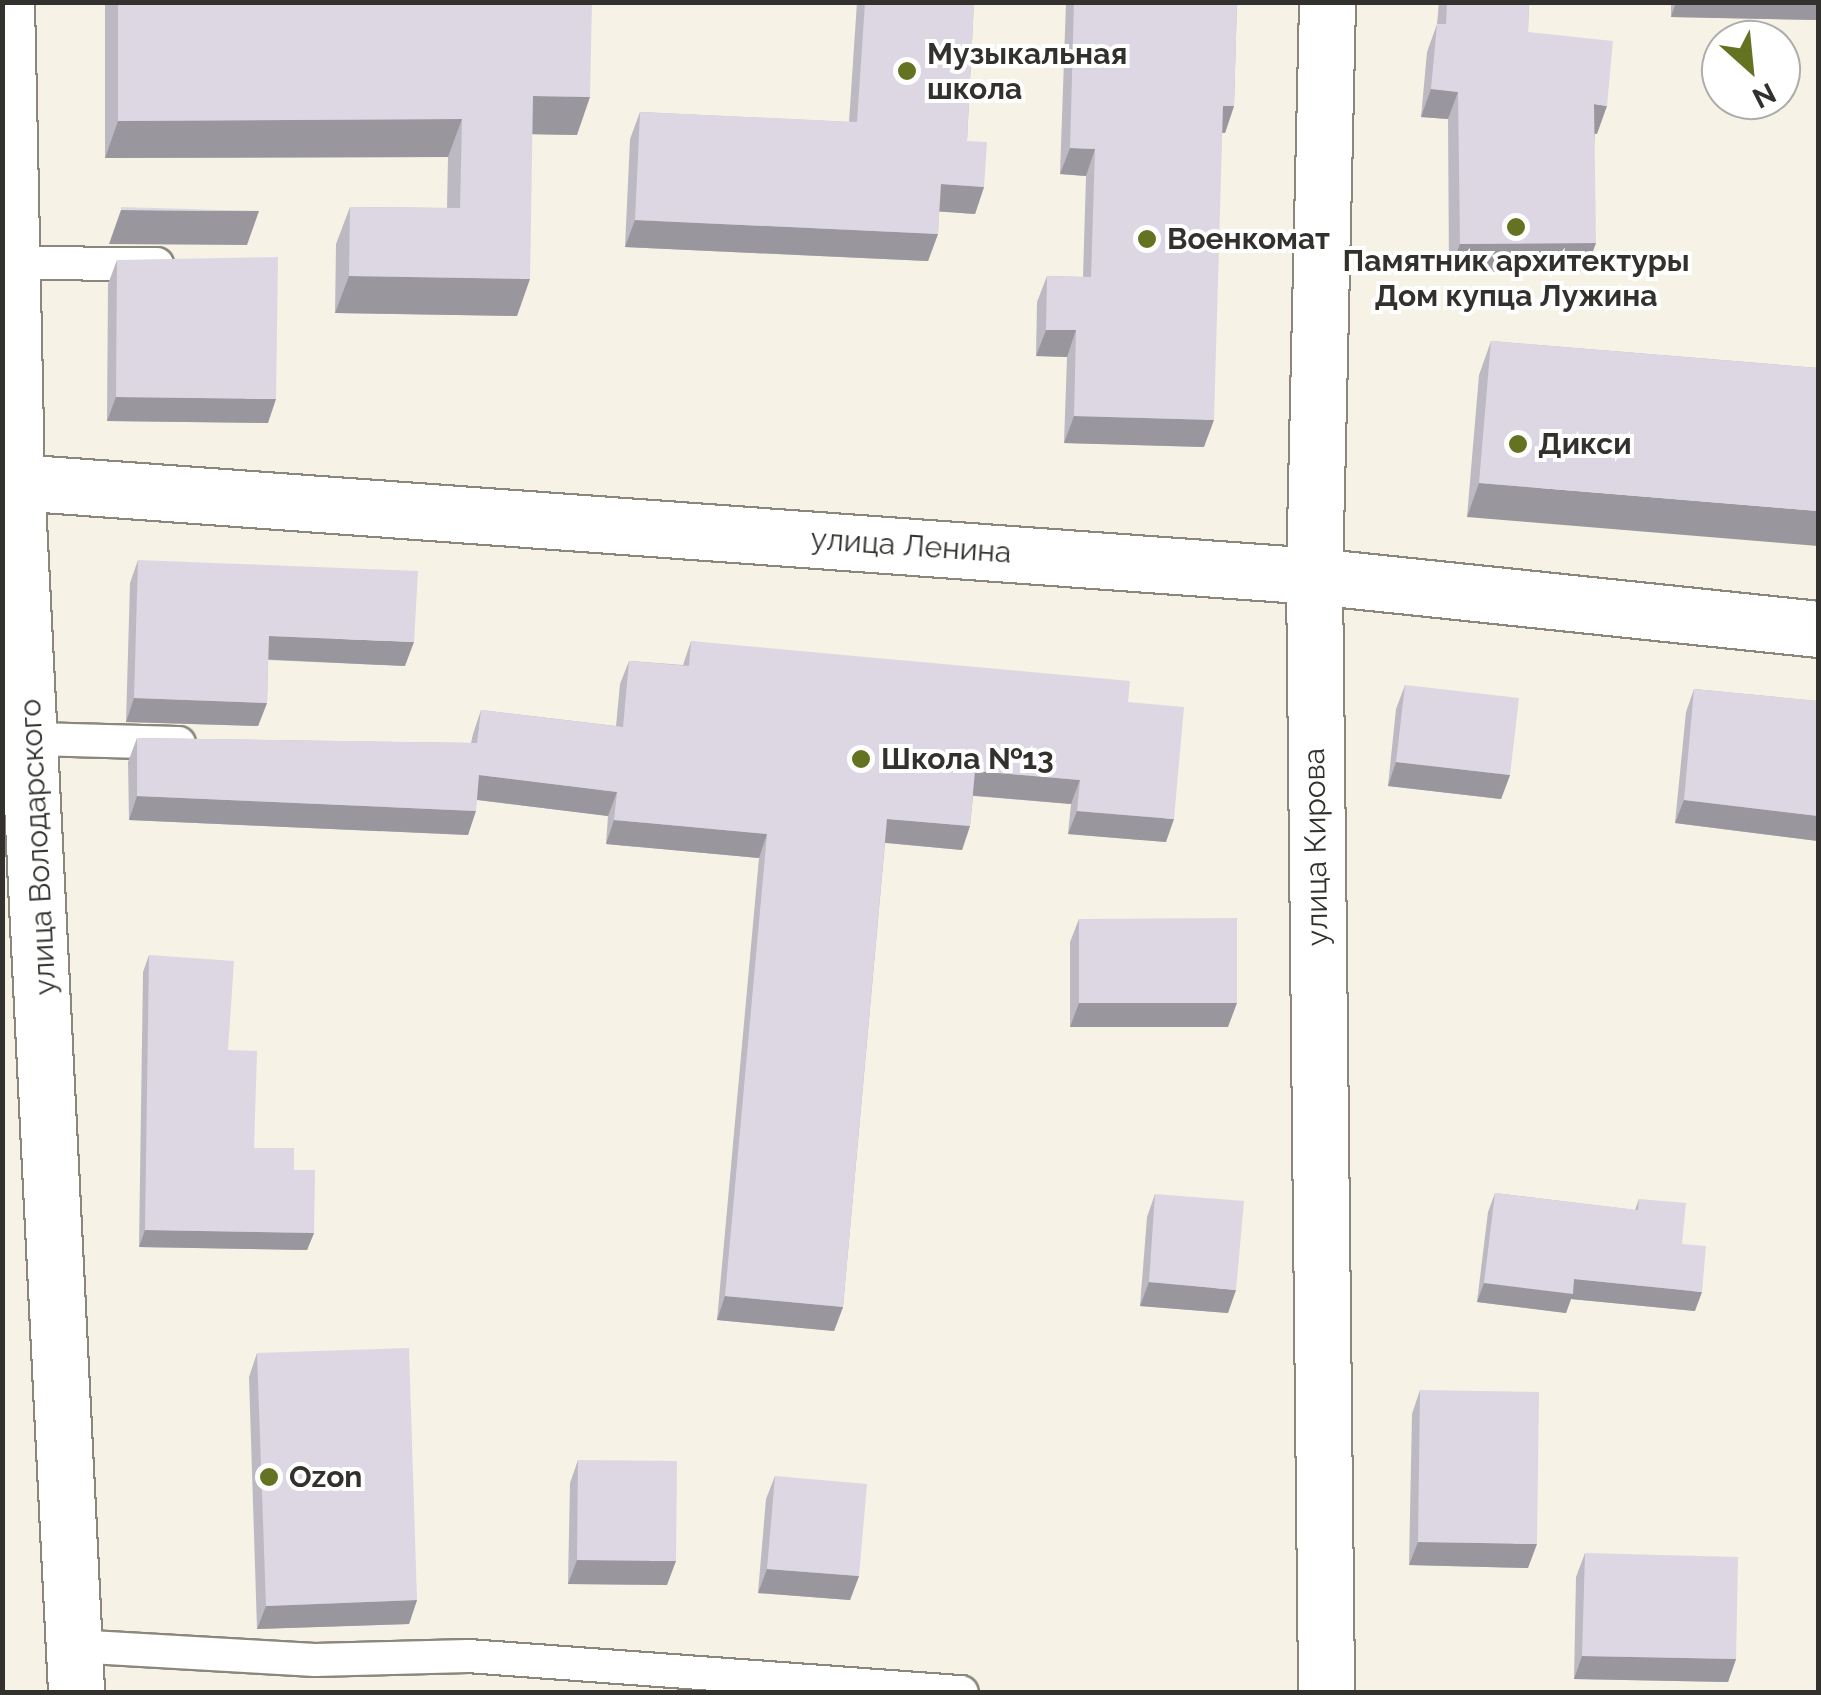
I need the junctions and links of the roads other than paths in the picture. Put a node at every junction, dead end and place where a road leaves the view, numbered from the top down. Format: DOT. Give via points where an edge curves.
graph roads {
  1 [pos="6,2"];
  2 [pos="1327,2"];
  3 [pos="12,263"];
  4 [pos="197,264"];
  5 [pos="7,328"];
  6 [pos="9,481"];
  7 [pos="1314,576"];
  8 [pos="14,580"];
  9 [pos="1818,629"];
  10 [pos="34,739"];
  11 [pos="221,745"];
  12 [pos="74,1669"];
  13 [pos="962,1692"];
  14 [pos="1326,1692"];
  1 -- 3 [label="main road, улица Володарского"];
  2 -- 7 [label="main road, улица Кирова"];
  3 -- 4 [label="lane"];
  3 -- 5 [label="main road, улица Володарского"];
  5 -- 6 [label="main road, улица Володарского"];
  6 -- 7 [label="main road, улица Ленина"];
  6 -- 8 [label="main road, улица Володарского"];
  7 -- 9 [label="main road, улица Ленина"];
  7 -- 14 [label="main road, улица Кирова"];
  8 -- 10 [label="main road, улица Володарского"];
  10 -- 11 [label="lane"];
  10 -- 12 [label="main road, улица Володарского"];
  12 -- 13 [label="lane" via="468,1656"];
}
